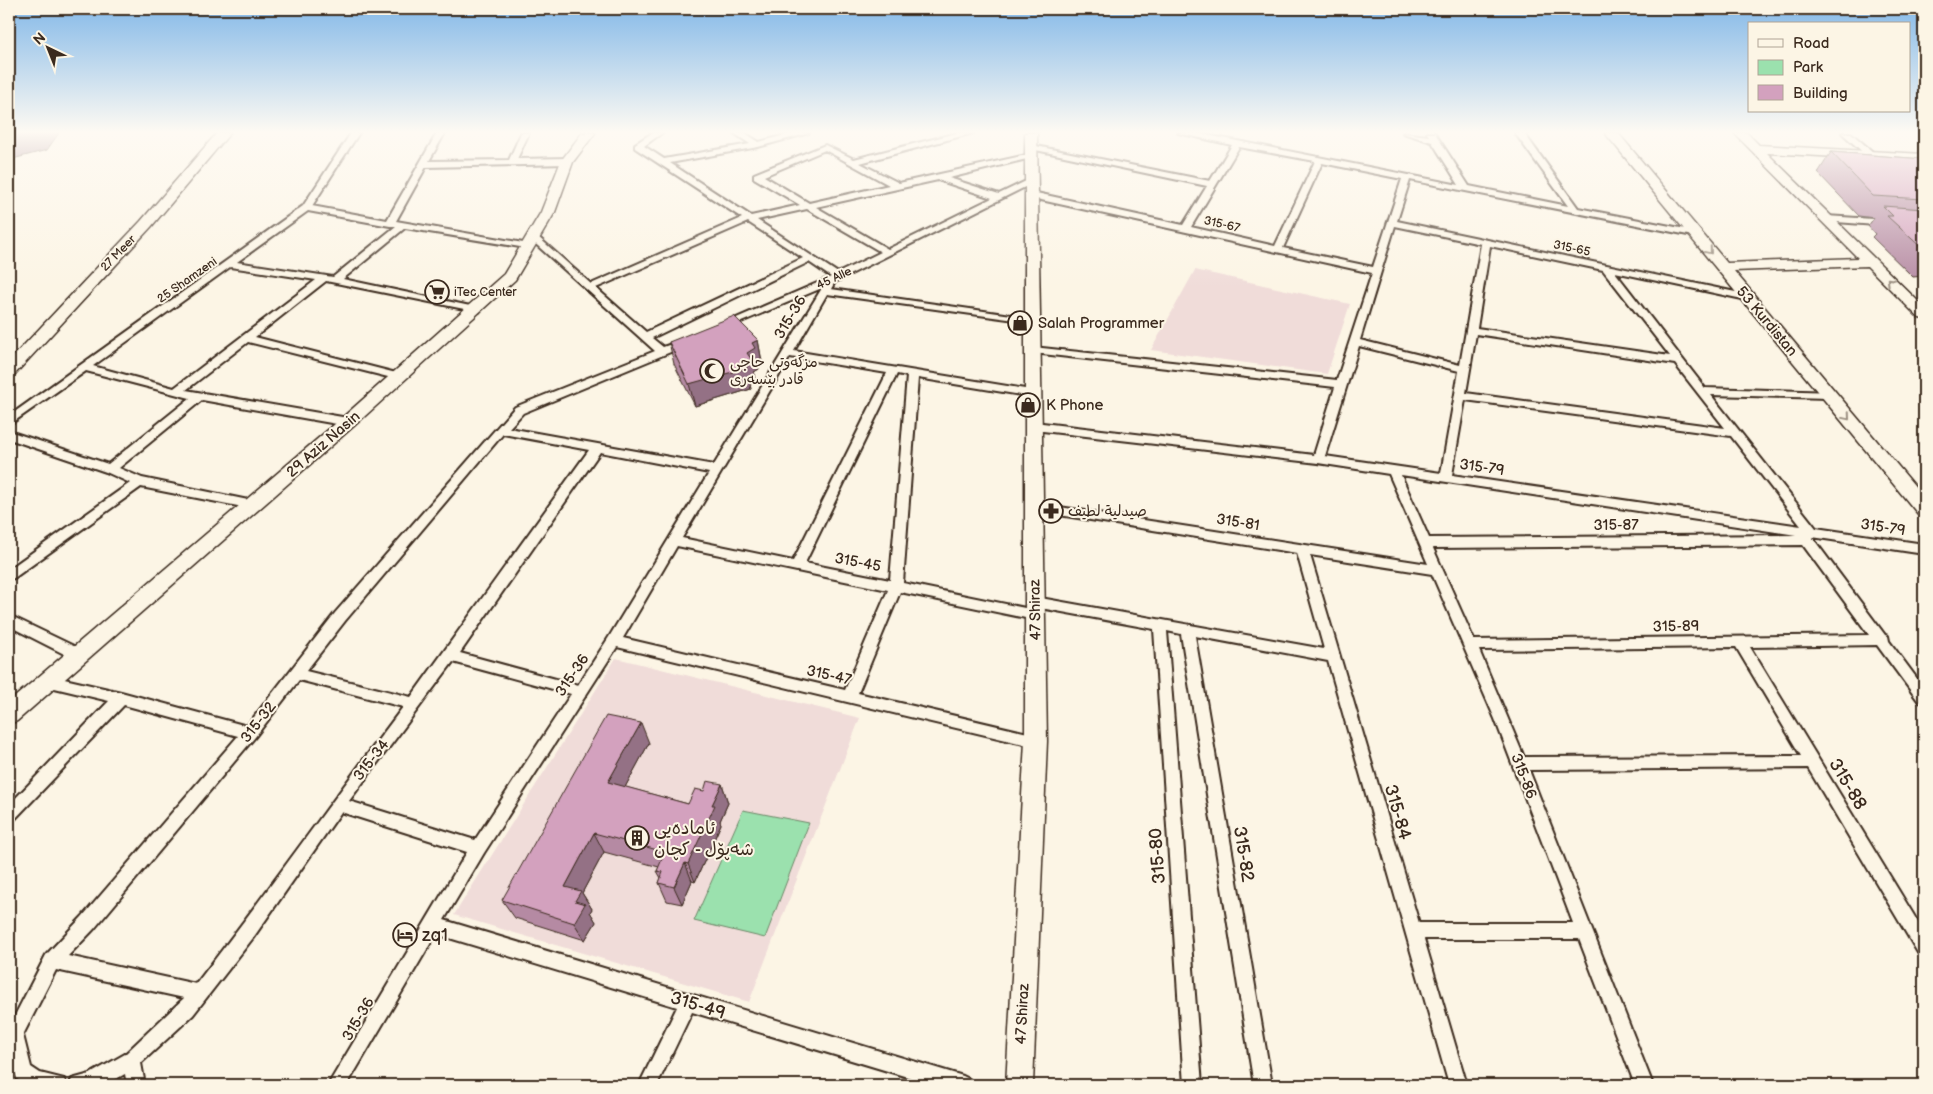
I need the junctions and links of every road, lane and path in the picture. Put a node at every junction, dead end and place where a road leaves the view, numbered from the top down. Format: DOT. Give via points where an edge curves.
graph roads {
  1 [pos="182,184"];
  2 [pos="322,184"];
  3 [pos="412,184"];
  4 [pos="558,184"];
  5 [pos="695,184"];
  6 [pos="771,184"];
  7 [pos="893,184"];
  8 [pos="913,184"];
  9 [pos="960,184"];
  10 [pos="1032,184"];
  11 [pos="1212,184"];
  12 [pos="1308,184"];
  13 [pos="1404,184"];
  14 [pos="1436,184"];
  15 [pos="1462,184"];
  16 [pos="1556,184"];
  17 [pos="1652,184"];
  18 [pos="1791,184"];
  19 [pos="899,187"];
  20 [pos="1032,188"];
  21 [pos="1466,190"];
  22 [pos="998,196"];
  23 [pos="811,206"];
  24 [pos="306,208"];
  25 [pos="1576,211"];
  26 [pos="1826,219"];
  27 [pos="748,220"];
  28 [pos="390,223"];
  29 [pos="1392,223"];
  30 [pos="1895,224"];
  31 [pos="403,225"];
  32 [pos="1185,229"];
  33 [pos="1693,233"];
  34 [pos="531,243"];
  35 [pos="1486,243"];
  36 [pos="1278,249"];
  37 [pos="887,252"];
  38 [pos="809,259"];
  39 [pos="1870,262"];
  40 [pos="231,264"];
  41 [pos="1722,267"];
  42 [pos="1607,269"];
  43 [pos="1377,271"];
  44 [pos="322,280"];
  45 [pos="335,280"];
  46 [pos="831,283"];
  47 [pos="589,288"];
  48 [pos="1747,297"];
  49 [pos="475,310"];
  50 [pos="1924,315"];
  51 [pos="1033,321"];
  52 [pos="715,330"];
  53 [pos="1471,330"];
  54 [pos="645,337"];
  55 [pos="698,337"];
  56 [pos="246,338"];
  57 [pos="1354,342"];
  58 [pos="1033,350"];
  59 [pos="662,352"];
  60 [pos="787,352"];
  61 [pos="1679,361"];
  62 [pos="85,367"];
  63 [pos="9,370"];
  64 [pos="894,370"];
  65 [pos="1464,370"];
  66 [pos="913,373"];
  67 [pos="400,377"];
  68 [pos="1341,384"];
  69 [pos="1702,390"];
  70 [pos="176,392"];
  71 [pos="1034,393"];
  72 [pos="1828,394"];
  73 [pos="200,396"];
  74 [pos="1460,396"];
  75 [pos="9,421"];
  76 [pos="348,422"];
  77 [pos="1034,426"];
  78 [pos="500,430"];
  79 [pos="1735,433"];
  80 [pos="9,435"];
  81 [pos="597,448"];
  82 [pos="1318,459"];
  83 [pos="110,469"];
  84 [pos="716,470"];
  85 [pos="1393,470"];
  86 [pos="1446,478"];
  87 [pos="139,482"];
  88 [pos="253,505"];
  89 [pos="1034,507"];
  90 [pos="1924,509"];
  91 [pos="1806,534"];
  92 [pos="674,541"];
  93 [pos="1425,543"];
  94 [pos="1302,549"];
  95 [pos="1924,549"];
  96 [pos="797,566"];
  97 [pos="1437,570"];
  98 [pos="9,575"];
  99 [pos="896,586"];
  100 [pos="1035,609"];
  101 [pos="9,620"];
  102 [pos="1160,625"];
  103 [pos="1187,630"];
  104 [pos="614,640"];
  105 [pos="1882,640"];
  106 [pos="1740,642"];
  107 [pos="1470,645"];
  108 [pos="77,654"];
  109 [pos="450,656"];
  110 [pos="1333,656"];
  111 [pos="296,674"];
  112 [pos="47,681"];
  113 [pos="580,691"];
  114 [pos="849,696"];
  115 [pos="121,698"];
  116 [pos="1924,698"];
  117 [pos="415,704"];
  118 [pos="9,715"];
  119 [pos="250,734"];
  120 [pos="1036,741"];
  121 [pos="1813,762"];
  122 [pos="1519,764"];
  123 [pos="338,804"];
  124 [pos="9,815"];
  125 [pos="478,848"];
  126 [pos="434,925"];
  127 [pos="1413,931"];
  128 [pos="1584,932"];
  129 [pos="1924,947"];
  130 [pos="52,961"];
  131 [pos="199,993"];
  132 [pos="688,1002"];
  133 [pos="15,1019"];
  134 [pos="131,1060"];
  135 [pos="58,1085"];
  136 [pos="78,1085"];
  137 [pos="136,1085"];
  138 [pos="338,1085"];
  139 [pos="648,1085"];
  140 [pos="962,1085"];
  141 [pos="1019,1085"];
  142 [pos="1193,1085"];
  143 [pos="1263,1085"];
  144 [pos="1458,1085"];
  145 [pos="1644,1085"];
  1 -- 63 [label="street, 27 Meer"];
  2 -- 24 [label="street, 25 Shamzeni"];
  3 -- 28 [label="street"];
  4 -- 34 [label="street, 29 Aziz Nasin"];
  5 -- 27 [label="street"];
  6 -- 23 [label="street"];
  7 -- 19 [label="street"];
  8 -- 19 [label="street"];
  9 -- 22 [label="street"];
  10 -- 20 [label="street, 47 Shiraz"];
  11 -- 32 [label="street"];
  12 -- 36 [label="street"];
  13 -- 29 [label="street"];
  14 -- 21 [label="street"];
  15 -- 21 [label="street"];
  16 -- 25 [label="street"];
  17 -- 33 [label="main road, 53 Kurdistan"];
  18 -- 26 [label="main road"];
  19 -- 23 [label="street"];
  20 -- 22 [label="street, 45 Alle"];
  20 -- 32 [label="street, 315-67"];
  20 -- 51 [label="street, 47 Shiraz"];
  21 -- 25 [label="street"];
  22 -- 37 [label="street, 45 Alle"];
  23 -- 27 [label="street"];
  23 -- 37 [label="street"];
  24 -- 28 [label="street"];
  24 -- 40 [label="street, 25 Shamzeni"];
  25 -- 33 [label="street"];
  26 -- 30 [label="street"];
  26 -- 39 [label="main road"];
  27 -- 38 [label="street"];
  27 -- 47 [label="street"];
  28 -- 31 [label="street"];
  29 -- 35 [label="street, 315-65"];
  29 -- 43 [label="street"];
  31 -- 34 [label="street"];
  31 -- 45 [label="street"];
  32 -- 36 [label="street, 315-67"];
  33 -- 41 [label="main road, 53 Kurdistan, one-way"];
  34 -- 47 [label="street"];
  34 -- 49 [label="street, 29 Aziz Nasin" via="510,277"];
  35 -- 42 [label="street, 315-65"];
  35 -- 53 [label="street"];
  36 -- 43 [label="street, 315-67"];
  37 -- 46 [label="street, 45 Alle"];
  38 -- 46 [label="street"];
  38 -- 54 [label="street"];
  39 -- 41 [label="street"];
  50 -- 39 [label="main road, one-way"];
  40 -- 44 [label="street"];
  40 -- 62 [label="street, 25 Shamzeni"];
  41 -- 48 [label="main road, 53 Kurdistan"];
  42 -- 48 [label="street, 315-65"];
  42 -- 61 [label="street"];
  43 -- 57 [label="street"];
  44 -- 45 [label="street"];
  44 -- 56 [label="street"];
  45 -- 49 [label="street"];
  46 -- 51 [label="street"];
  46 -- 52 [label="street, 45 Alle"];
  46 -- 60 [label="street, 315-36"];
  47 -- 54 [label="street"];
  48 -- 72 [label="main road, 53 Kurdistan"];
  49 -- 67 [label="street, 29 Aziz Nasin"];
  51 -- 58 [label="street, 47 Shiraz"];
  53 -- 61 [label="street"];
  53 -- 65 [label="street"];
  54 -- 59 [label="street"];
  55 -- 59 [label="street"];
  56 -- 67 [label="street"];
  56 -- 70 [label="street"];
  57 -- 65 [label="street"];
  57 -- 68 [label="street"];
  58 -- 68 [label="street"];
  58 -- 71 [label="street, 47 Shiraz"];
  59 -- 78 [label="street" via="519,410"];
  60 -- 64 [label="street"];
  60 -- 84 [label="street, 315-36"];
  61 -- 69 [label="street"];
  62 -- 70 [label="street"];
  62 -- 75 [label="street, 25 Shamzeni"];
  64 -- 66 [label="street"];
  64 -- 96 [label="street"];
  65 -- 74 [label="street"];
  66 -- 71 [label="street"];
  66 -- 99 [label="street"];
  67 -- 76 [label="street, 29 Aziz Nasin"];
  68 -- 82 [label="street"];
  69 -- 72 [label="street"];
  69 -- 79 [label="street"];
  70 -- 73 [label="street"];
  71 -- 77 [label="street, 47 Shiraz"];
  72 -- 90 [label="main road, 53 Kurdistan, one-way"];
  73 -- 76 [label="street"];
  73 -- 83 [label="street"];
  74 -- 79 [label="street"];
  74 -- 86 [label="street"];
  76 -- 88 [label="street, 29 Aziz Nasin"];
  77 -- 82 [label="street, 315-79"];
  77 -- 89 [label="street, 47 Shiraz"];
  78 -- 81 [label="street"];
  78 -- 111 [label="street, 315-32" via="340,617"];
  79 -- 91 [label="street"];
  80 -- 83 [label="street"];
  81 -- 84 [label="street"];
  81 -- 109 [label="street, 315-34"];
  82 -- 85 [label="street, 315-79"];
  83 -- 87 [label="street"];
  84 -- 92 [label="street, 315-36"];
  85 -- 86 [label="street, 315-79"];
  85 -- 93 [label="street, 315-86"];
  86 -- 91 [label="street, 315-79"];
  87 -- 88 [label="street"];
  87 -- 98 [label="street"];
  88 -- 108 [label="street, 29 Aziz Nasin"];
  89 -- 94 [label="street, 315-81"];
  89 -- 100 [label="street, 47 Shiraz"];
  91 -- 93 [label="street, 315-87"];
  91 -- 95 [label="street, 315-79"];
  91 -- 105 [label="street"];
  92 -- 96 [label="street, 315-45"];
  92 -- 104 [label="street, 315-36"];
  93 -- 97 [label="street, 315-86"];
  94 -- 97 [label="street, 315-81"];
  94 -- 110 [label="street, 315-84"];
  96 -- 99 [label="street, 315-45"];
  97 -- 107 [label="street, 315-86"];
  99 -- 100 [label="street, 315-45"];
  99 -- 114 [label="street"];
  100 -- 102 [label="street, 315-45"];
  100 -- 120 [label="street, 47 Shiraz"];
  101 -- 108 [label="street"];
  102 -- 103 [label="street, 315-45"];
  102 -- 142 [label="street, 315-80"];
  103 -- 110 [label="street, 315-45"];
  103 -- 143 [label="street, 315-82"];
  104 -- 113 [label="street, 315-36"];
  104 -- 114 [label="street, 315-47"];
  105 -- 106 [label="street, 315-89"];
  105 -- 116 [label="street"];
  106 -- 107 [label="street, 315-89"];
  106 -- 121 [label="street, 315-88"];
  107 -- 122 [label="street, 315-86"];
  108 -- 112 [label="street, 29 Aziz Nasin"];
  109 -- 113 [label="street"];
  109 -- 117 [label="street, 315-34"];
  110 -- 127 [label="street, 315-84"];
  111 -- 117 [label="street"];
  111 -- 119 [label="street, 315-32"];
  112 -- 115 [label="street"];
  112 -- 118 [label="street, 29 Aziz Nasin"];
  113 -- 125 [label="street, 315-36"];
  114 -- 120 [label="street, 315-47"];
  115 -- 119 [label="street"];
  115 -- 124 [label="street"];
  117 -- 123 [label="street, 315-34"];
  119 -- 130 [label="street, 315-32"];
  120 -- 141 [label="street, 47 Shiraz"];
  121 -- 122 [label="street"];
  121 -- 129 [label="street, 315-88"];
  122 -- 128 [label="street, 315-86"];
  123 -- 125 [label="street"];
  123 -- 131 [label="street, 315-34" via="247,932"];
  125 -- 126 [label="street, 315-36"];
  126 -- 132 [label="street, 315-49"];
  126 -- 138 [label="street, 315-36"];
  127 -- 128 [label="street"];
  127 -- 144 [label="street, 315-84"];
  128 -- 145 [label="street, 315-86"];
  130 -- 131 [label="street"];
  130 -- 133 [label="street, 315-32"];
  131 -- 134 [label="street, 315-34" via="159,1036"];
  132 -- 139 [label="street"];
  132 -- 140 [label="street, 315-49"];
  133 -- 135 [label="street, 315-32" via="14,1035 23,1073 37,1082"];
  134 -- 136 [label="street, 315-34" via="93,1082"];
  134 -- 137 [label="street"];
}
